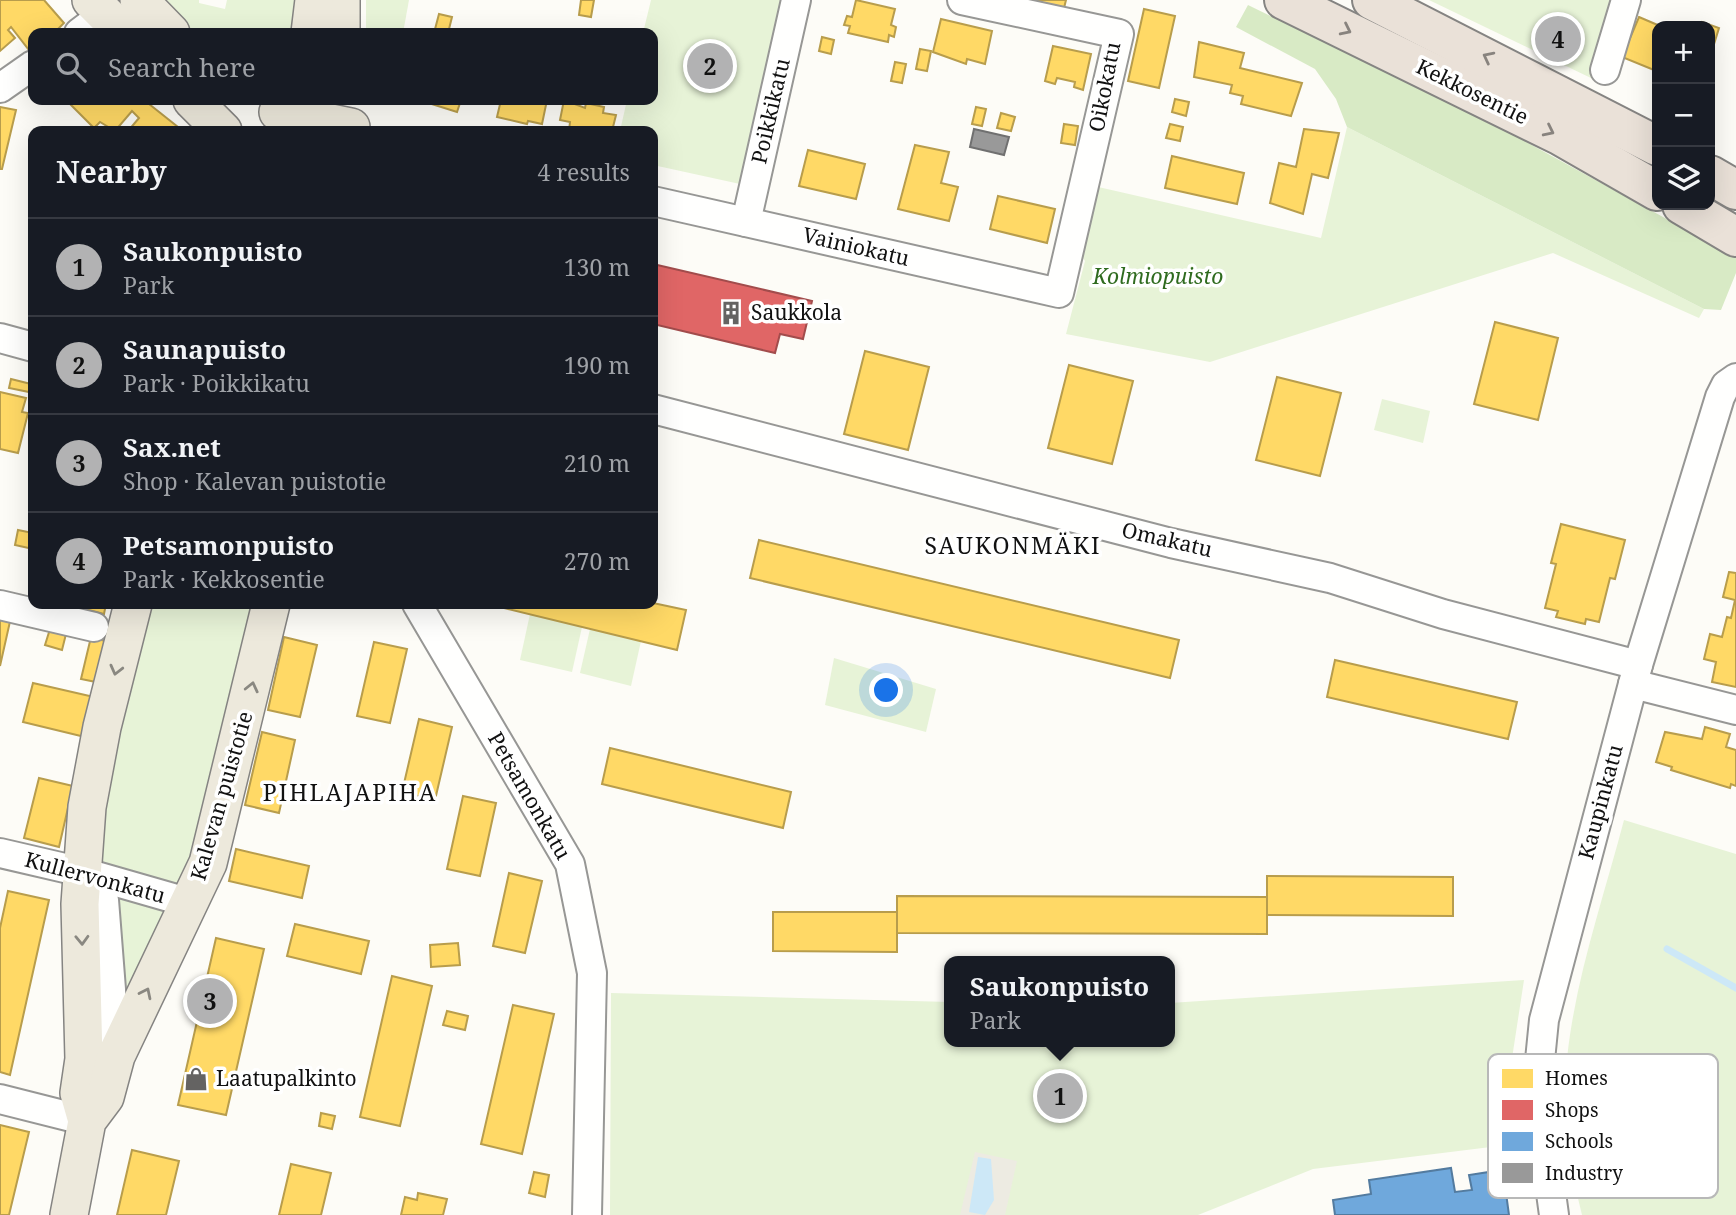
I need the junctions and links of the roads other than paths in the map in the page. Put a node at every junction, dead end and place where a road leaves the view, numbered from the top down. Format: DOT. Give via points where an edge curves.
graph roads {
  1 [pos="139,0"];
  2 [pos="314,0"];
  3 [pos="341,0"];
  4 [pos="796,0"];
  5 [pos="962,0"];
  6 [pos="1284,0"];
  7 [pos="1372,0"];
  8 [pos="1626,0"];
  9 [pos="166,28"];
  10 [pos="311,28"];
  11 [pos="341,28"];
  12 [pos="28,69"];
  13 [pos="1605,70"];
  14 [pos="0,89"];
  15 [pos="197,105"];
  16 [pos="276,115"];
  17 [pos="355,122"];
  18 [pos="218,126"];
  19 [pos="1652,143"];
  20 [pos="1715,178"];
  21 [pos="1652,188"];
  22 [pos="1736,190"];
  23 [pos="658,202"];
  24 [pos="1690,210"];
  25 [pos="746,222"];
  26 [pos="1736,237"];
  27 [pos="1059,293"];
  28 [pos="0,338"];
  29 [pos="28,346"];
  30 [pos="1728,387"];
  31 [pos="658,410"];
  32 [pos="0,605"];
  33 [pos="132,609"];
  34 [pos="270,609"];
  35 [pos="420,609"];
  36 [pos="94,627"];
  37 [pos="1636,674"];
  38 [pos="1736,710"];
  39 [pos="0,853"];
  40 [pos="82,872"];
  41 [pos="190,903"];
  42 [pos="1541,1054"];
  43 [pos="116,1056"];
  44 [pos="0,1099"];
  45 [pos="87,1121"];
  46 [pos="69,1215"];
  47 [pos="587,1215"];
  1 -- 9 [label="main road"];
  2 -- 10 [label="main road"];
  3 -- 11 [label="main road"];
  4 -- 25 [label="street, Poikkikatu"];
  5 -- 27 [label="street, Oikokatu" via="1119,34"];
  6 -- 21 [label="highway, Kekkosentie, one-way" via="1561,136"];
  19 -- 7 [label="highway, Kekkosentie, one-way"];
  8 -- 13 [label="street"];
  12 -- 14 [label="street"];
  15 -- 18 [label="main road"];
  16 -- 17 [label="main road"];
  20 -- 22 [label="highway"];
  23 -- 25 [label="street, Vainiokatu"];
  24 -- 26 [label="highway"];
  25 -- 27 [label="street, Vainiokatu"];
  28 -- 29 [label="street"];
  30 -- 37 [label="street, Kaupinkatu"];
  31 -- 37 [label="street, Omakatu" via="1171,543 1309,573"];
  32 -- 36 [label="street"];
  33 -- 40 [label="main road, Kalevan puistotie, one-way" via="94,763"];
  41 -- 34 [label="main road, Kalevan puistotie, one-way" via="208,863"];
  35 -- 47 [label="street, Petsamonkatu" via="570,864 592,973"];
  37 -- 38 [label="street, Omakatu"];
  37 -- 42 [label="street, Kaupinkatu" via="1544,1020"];
  39 -- 40 [label="street, Kullervonkatu"];
  40 -- 41 [label="street, Kullervonkatu"];
  40 -- 43 [label="street, Kalevan puistotie" via="104,900"];
  40 -- 45 [label="main road, Kalevan puistotie, one-way" via="85,1020 79,1093"];
  43 -- 41 [label="main road, Kalevan puistotie, one-way"];
  43 -- 45 [label="main road, Kalevan puistotie" via="104,1097"];
  44 -- 45 [label="street"];
  45 -- 46 [label="main road, Kalevan puistotie"];
}
